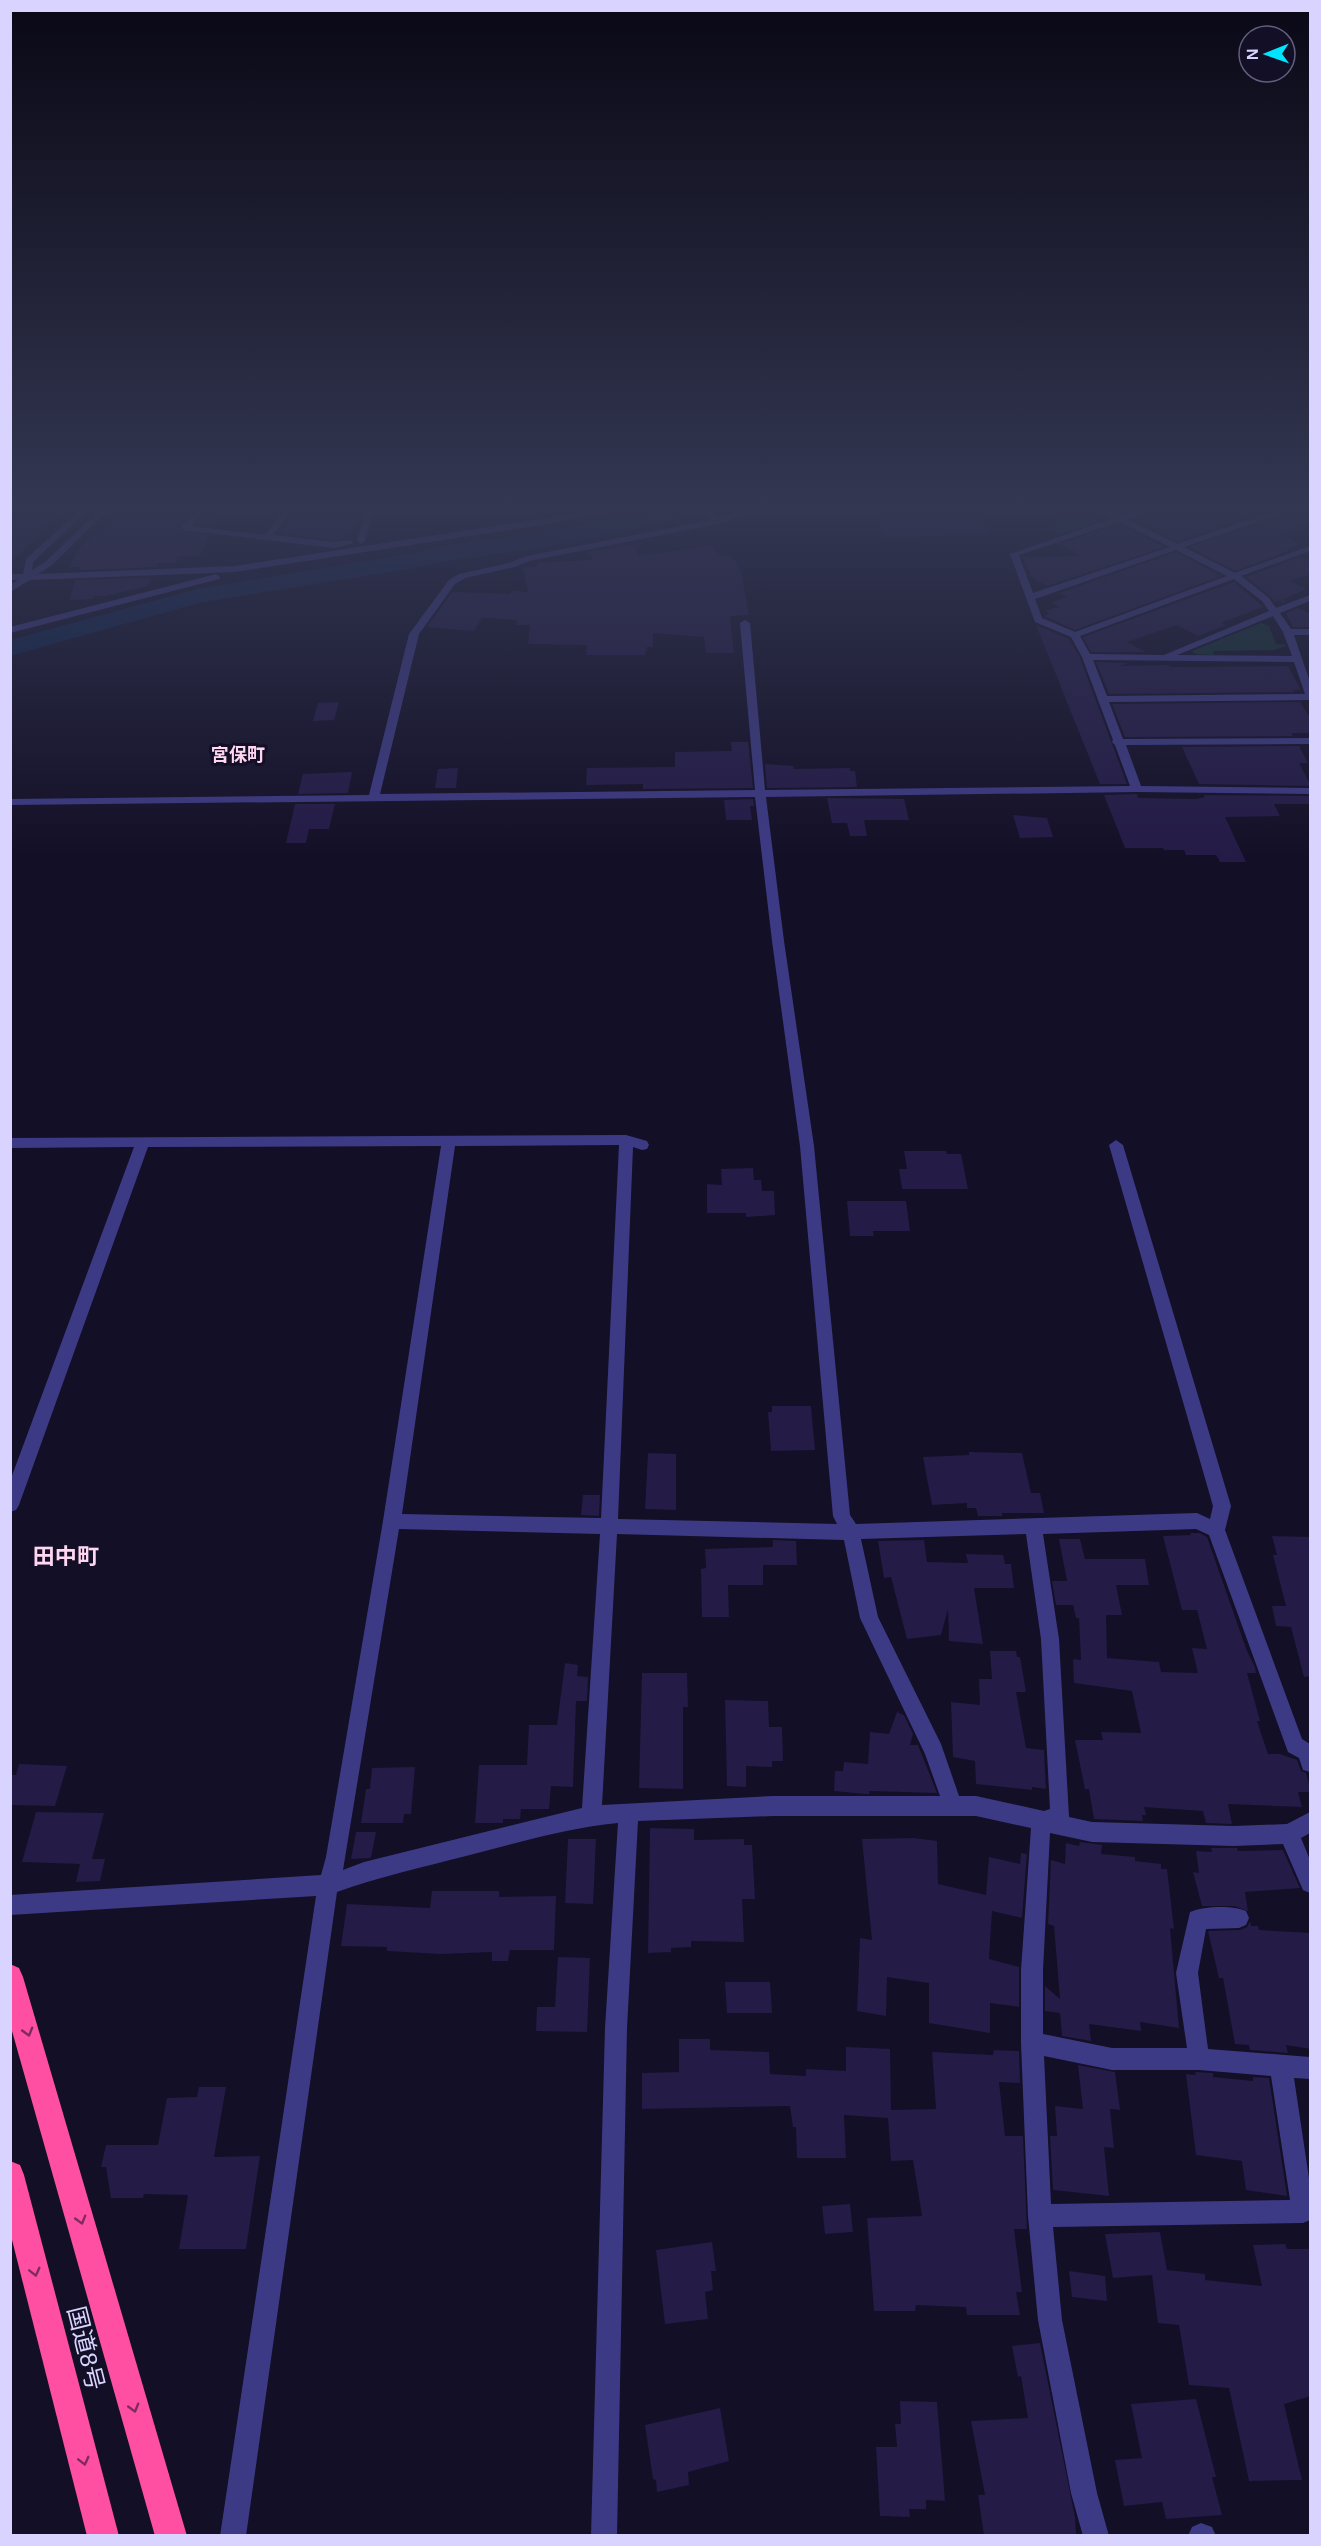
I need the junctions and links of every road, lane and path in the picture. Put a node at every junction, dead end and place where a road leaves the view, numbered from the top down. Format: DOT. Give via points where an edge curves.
graph roads {
  1 [pos="46,621"];
  2 [pos="424,621"];
  3 [pos="1040,621"];
  4 [pos="1111,621"];
  5 [pos="1252,621"];
  6 [pos="1280,621"];
  7 [pos="745,623"];
  8 [pos="10,630"];
  9 [pos="1288,632"];
  10 [pos="1311,632"];
  11 [pos="1075,634"];
  12 [pos="1087,657"];
  13 [pos="1161,658"];
  14 [pos="1296,659"];
  15 [pos="1311,696"];
  16 [pos="1102,699"];
  17 [pos="1311,741"];
  18 [pos="1117,742"];
  19 [pos="1137,789"];
  20 [pos="1311,791"];
  21 [pos="760,793"];
  22 [pos="373,799"];
  23 [pos="10,802"];
  24 [pos="449,1141"];
  25 [pos="10,1143"];
  26 [pos="143,1143"];
  27 [pos="1116,1145"];
  28 [pos="10,1505"];
  29 [pos="392,1521"];
  30 [pos="609,1525"];
  31 [pos="1033,1526"];
  32 [pos="1216,1530"];
  33 [pos="851,1532"];
  34 [pos="1311,1763"];
  35 [pos="953,1807"];
  36 [pos="630,1812"];
  37 [pos="591,1816"];
  38 [pos="1041,1822"];
  39 [pos="1311,1822"];
  40 [pos="1289,1834"];
  41 [pos="1311,1883"];
  42 [pos="328,1885"];
  43 [pos="10,1905"];
  44 [pos="1239,1918"];
  45 [pos="10,1977"];
  46 [pos="1032,2043"];
  47 [pos="1199,2059"];
  48 [pos="1281,2066"];
  49 [pos="1311,2068"];
  50 [pos="10,2175"];
  51 [pos="1040,2216"];
  52 [pos="103,2535"];
  53 [pos="171,2535"];
  54 [pos="233,2535"];
  55 [pos="604,2535"];
  56 [pos="1096,2535"];
  1 -- 8 [label="street"];
  2 -- 22 [label="street" via="414,634"];
  3 -- 11 [label="street"];
  4 -- 11 [label="street"];
  5 -- 13 [label="street"];
  6 -- 9 [label="street"];
  7 -- 21 [label="street"];
  9 -- 10 [label="street"];
  9 -- 14 [label="street"];
  11 -- 12 [label="street"];
  12 -- 13 [label="street"];
  12 -- 16 [label="street"];
  13 -- 14 [label="street"];
  14 -- 15 [label="street"];
  15 -- 16 [label="street"];
  16 -- 18 [label="street"];
  17 -- 18 [label="street"];
  18 -- 19 [label="street"];
  19 -- 20 [label="street"];
  19 -- 21 [label="street"];
  21 -- 22 [label="street"];
  21 -- 33 [label="street" via="807,1146 842,1516"];
  22 -- 23 [label="street"];
  24 -- 26 [label="street"];
  24 -- 29 [label="street"];
  24 -- 30 [label="street" via="634,1142"];
  25 -- 26 [label="street"];
  26 -- 28 [label="street"];
  27 -- 32 [label="street" via="1222,1506"];
  29 -- 30 [label="street"];
  29 -- 42 [label="street" via="336,1857"];
  30 -- 33 [label="street"];
  30 -- 37 [label="street"];
  31 -- 32 [label="street" via="1197,1521"];
  31 -- 33 [label="street"];
  31 -- 38 [label="street" via="1050,1639 1060,1816"];
  32 -- 34 [label="street" via="1294,1745 1306,1752"];
  33 -- 35 [label="street" via="869,1618 934,1751"];
  35 -- 36 [label="street" via="774,1806"];
  35 -- 38 [label="street" via="976,1806"];
  36 -- 37 [label="street"];
  36 -- 55 [label="street" via="616,2028"];
  37 -- 42 [label="street" via="364,1872"];
  38 -- 40 [label="street" via="1092,1832"];
  38 -- 46 [label="street"];
  39 -- 40 [label="street"];
  40 -- 41 [label="street"];
  42 -- 43 [label="street"];
  42 -- 54 [label="street"];
  44 -- 47 [label="street" via="1197,1919 1187,1973"];
  45 -- 53 [label="highway, one-way"];
  46 -- 47 [label="street" via="1112,2059"];
  46 -- 51 [label="street"];
  47 -- 48 [label="street"];
  48 -- 49 [label="street"];
  48 -- 51 [label="street" via="1303,2211"];
  50 -- 52 [label="highway, 国道8号, one-way"];
  51 -- 56 [label="street" via="1050,2320"];
}
